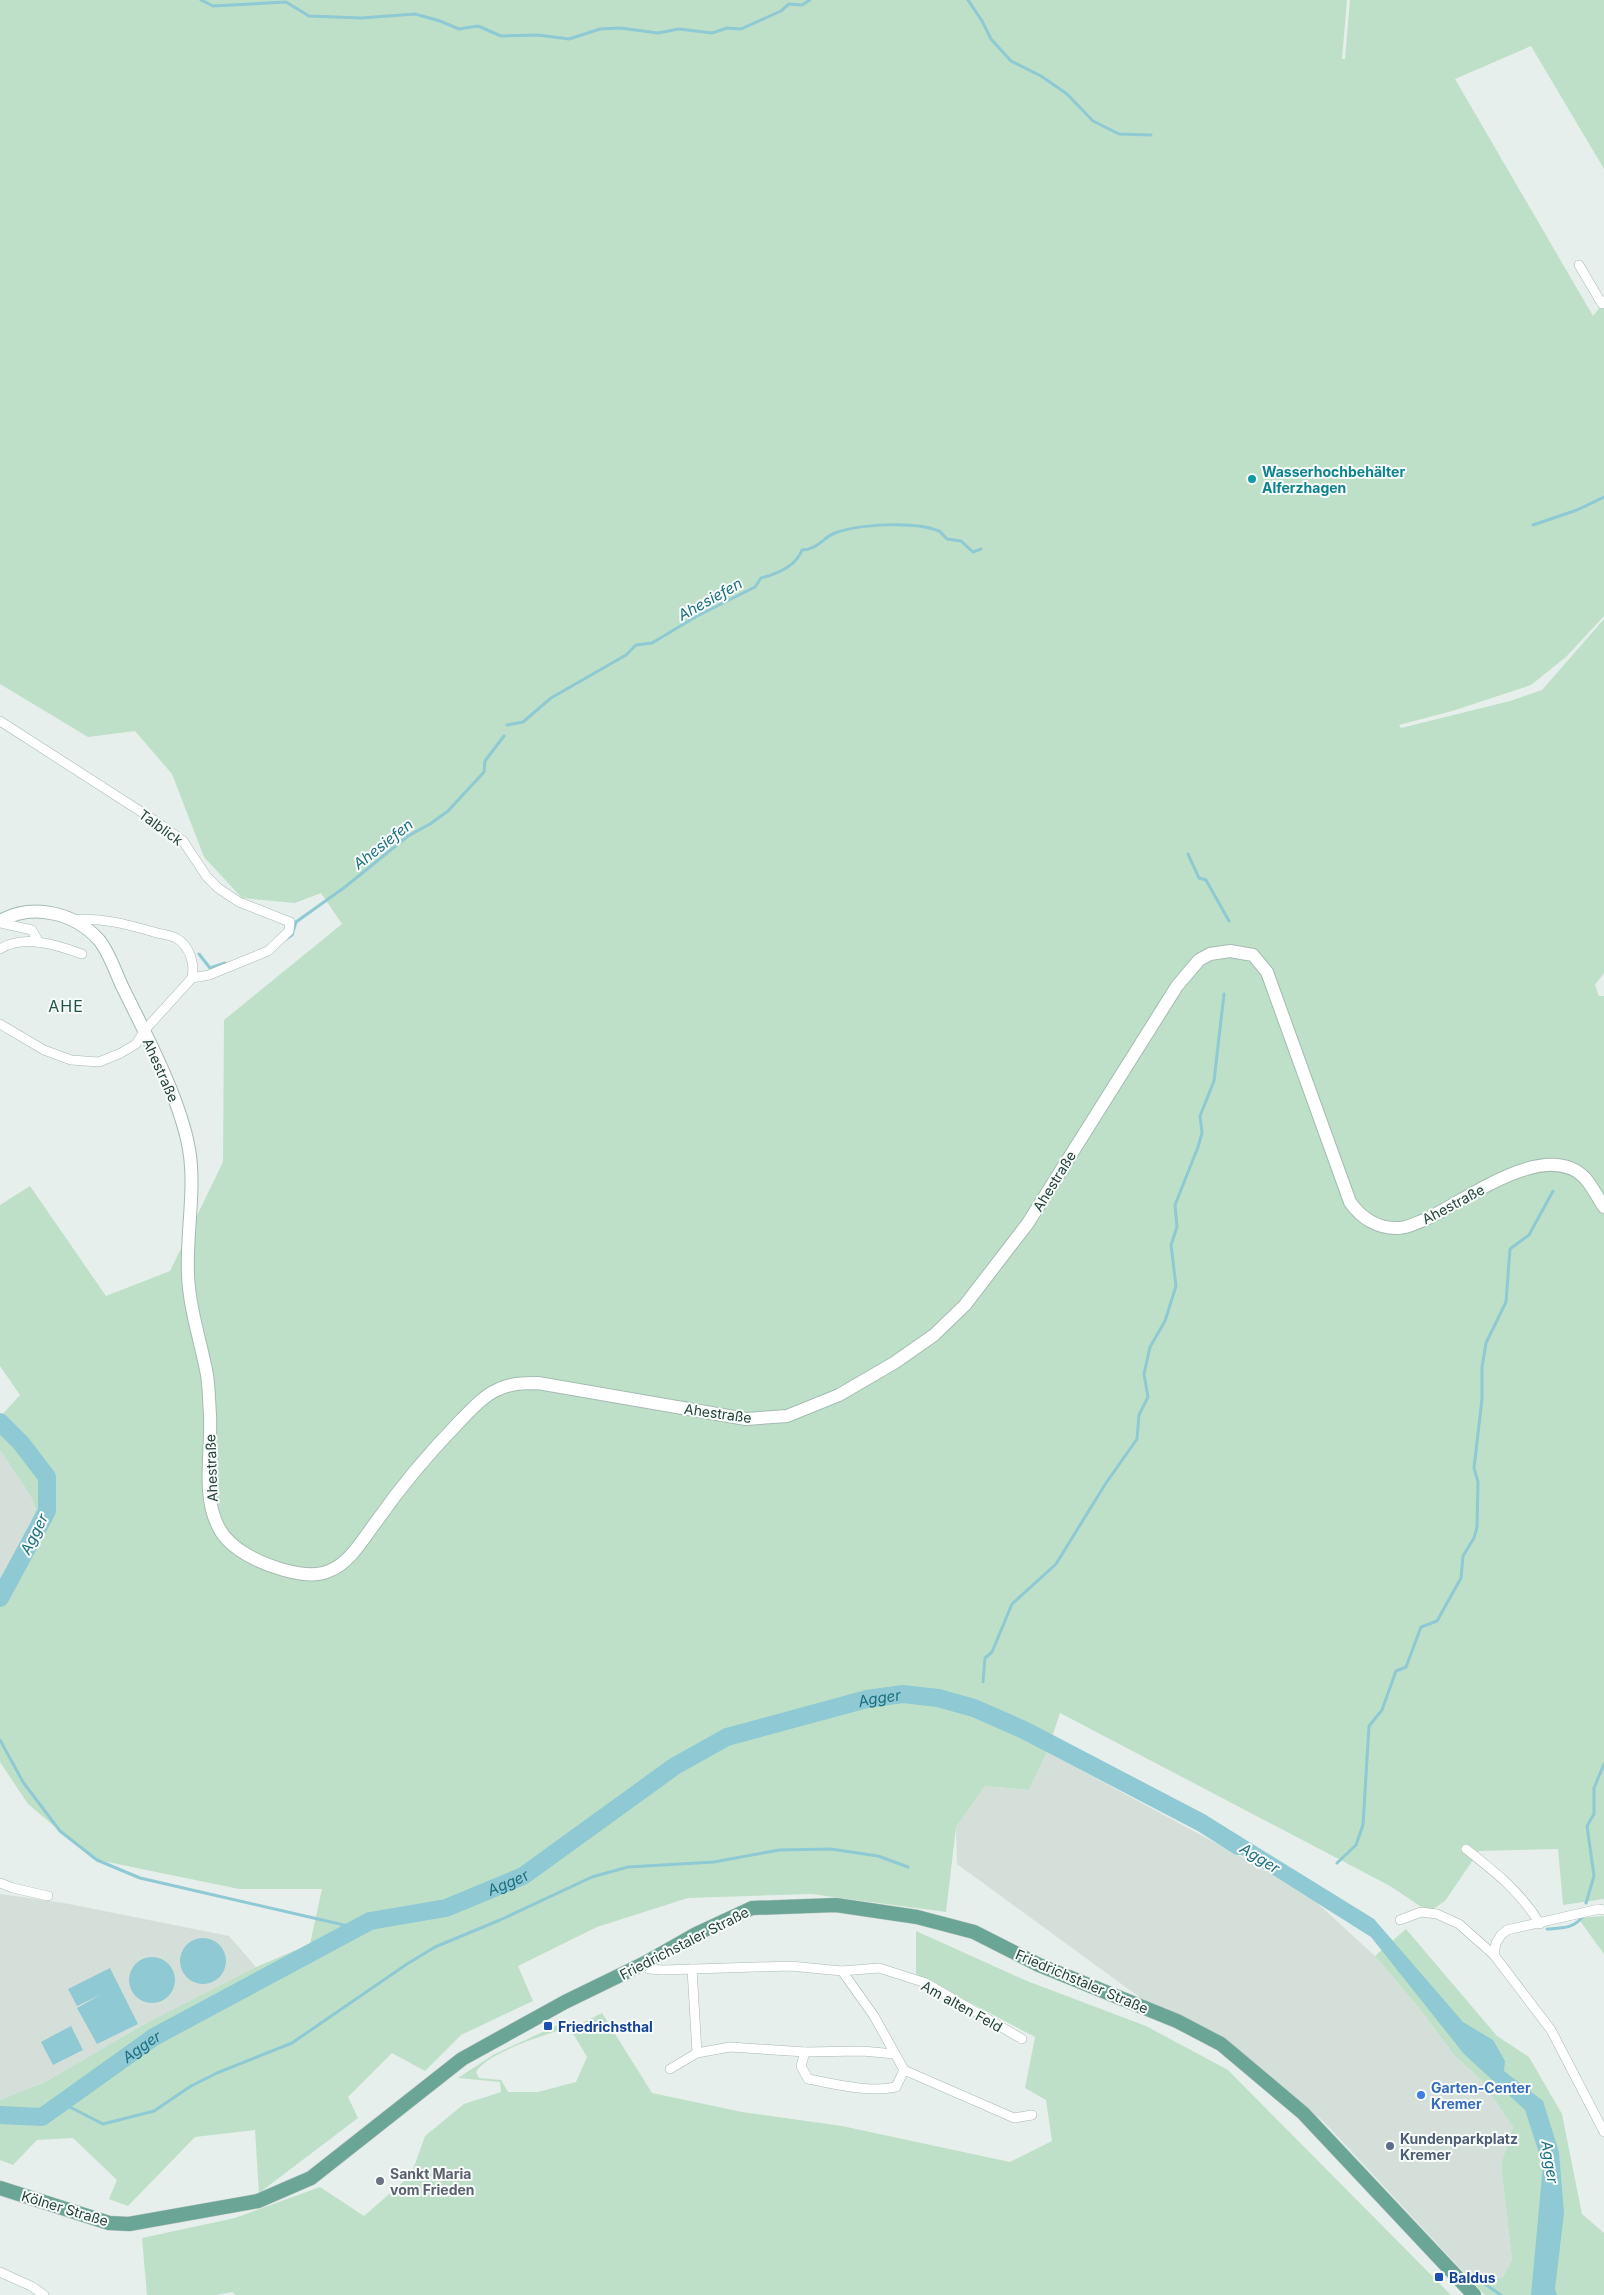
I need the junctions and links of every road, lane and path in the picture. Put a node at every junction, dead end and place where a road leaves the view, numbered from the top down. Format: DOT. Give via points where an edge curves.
graph roads {
  1 [pos="1579,265"];
  2 [pos="1604,301"];
  3 [pos="0,720"];
  4 [pos="72,920"];
  5 [pos="0,922"];
  6 [pos="39,943"];
  7 [pos="0,949"];
  8 [pos="82,954"];
  9 [pos="192,978"];
  10 [pos="0,1024"];
  11 [pos="144,1031"];
  12 [pos="1604,1207"];
  13 [pos="1466,1849"];
  14 [pos="0,1883"];
  15 [pos="48,1896"];
  16 [pos="1604,1910"];
  17 [pos="1400,1920"];
  18 [pos="1540,1924"];
  19 [pos="1494,1955"];
  20 [pos="645,1963"];
  21 [pos="692,1969"];
  22 [pos="842,1971"];
  23 [pos="1022,2039"];
  24 [pos="805,2052"];
  25 [pos="697,2053"];
  26 [pos="895,2054"];
  27 [pos="670,2069"];
  28 [pos="904,2070"];
  29 [pos="1032,2115"];
  30 [pos="1604,2132"];
  31 [pos="0,2188"];
  32 [pos="190,2213"];
  33 [pos="0,2272"];
  34 [pos="44,2295"];
  35 [pos="1474,2295"];
  1 -- 2 [label="street" via="1602,304"];
  3 -- 9 [label="street, Talblick" via="183,841 207,877 225,893 239,902 290,922 288,931 268,951"];
  4 -- 5 [label="main road, Ahestraße" via="39,911"];
  4 -- 9 [label="street" via="85,918 122,923 176,938 187,949 194,966"];
  4 -- 11 [label="main road, Ahestraße" via="100,941"];
  5 -- 6 [label="street" via="32,930"];
  6 -- 7 [label="street" via="17,941"];
  6 -- 8 [label="street"];
  9 -- 11 [label="street"];
  10 -- 11 [label="street" via="44,1050 71,1060 99,1062 136,1044"];
  11 -- 12 [label="main road, Ahestraße" via="176,1105 189,1146 188,1275 208,1378 210,1497 214,1514 219,1530 259,1562 308,1575 330,1571 351,1555 405,1481 475,1406 496,1390 515,1383 538,1384 746,1419 787,1416 839,1395 934,1336 965,1305 1028,1223 1177,986 1200,960 1210,954 1230,950 1253,956 1267,972 1350,1202 1374,1223 1400,1228 1410,1226 1494,1182 1525,1169 1548,1164 1567,1167 1584,1178"];
  13 -- 18 [label="street" via="1507,1882"];
  14 -- 15 [label="street"];
  16 -- 18 [label="street" via="1599,1908 1565,1915"];
  17 -- 19 [label="street" via="1421,1912 1437,1914 1459,1924"];
  18 -- 19 [label="street" via="1507,1930 1496,1944"];
  19 -- 30 [label="street" via="1551,2030"];
  20 -- 21 [label="street, Am alten Feld" via="649,1969"];
  20 -- 32 [label="main road, Friedrichstaler Straße" via="548,2010 462,2059 311,2178 258,2201"];
  20 -- 35 [label="main road, Friedrichstaler Straße" via="752,1908 836,1905 917,1917 974,1932 1039,1965 1177,2022 1221,2044 1303,2113"];
  21 -- 22 [label="street, Am alten Feld" via="790,1966"];
  21 -- 25 [label="street"];
  22 -- 23 [label="street, Am alten Feld" via="879,1968 926,1984"];
  22 -- 26 [label="street" via="874,2016"];
  24 -- 25 [label="street" via="730,2047"];
  24 -- 26 [label="street" via="862,2050"];
  24 -- 28 [label="street" via="801,2066 808,2079 830,2084 884,2090 896,2087"];
  25 -- 27 [label="street"];
  26 -- 28 [label="street"];
  28 -- 29 [label="street" via="1014,2118"];
  31 -- 32 [label="main road, Kölner Straße" via="109,2223 129,2224"];
  33 -- 34 [label="street"];
}
